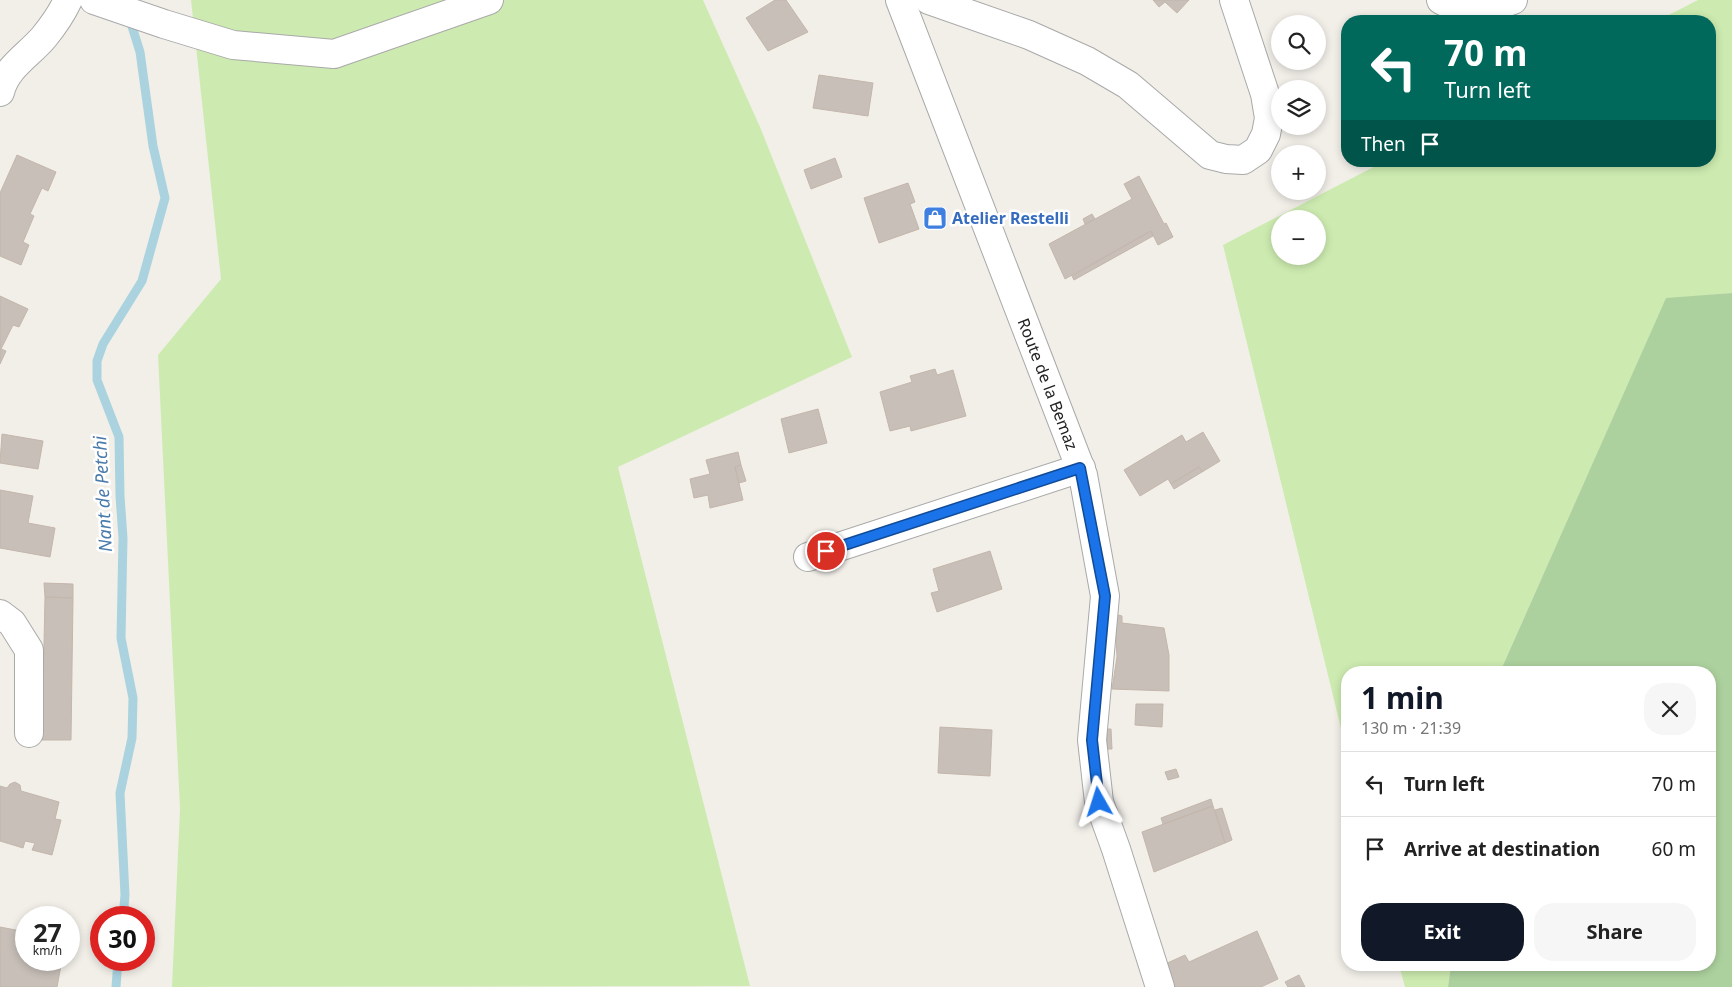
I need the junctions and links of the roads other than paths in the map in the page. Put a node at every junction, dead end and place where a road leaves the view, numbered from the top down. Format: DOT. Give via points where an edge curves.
graph roads {
  1 [pos="68,0"];
  2 [pos="488,0"];
  3 [pos="900,0"];
  4 [pos="930,0"];
  5 [pos="1234,0"];
  6 [pos="1441,0"];
  7 [pos="1513,0"];
  8 [pos="103,3"];
  9 [pos="0,92"];
  10 [pos="1080,468"];
  11 [pos="808,556"];
  12 [pos="0,614"];
  13 [pos="29,733"];
  14 [pos="1160,987"];
  1 -- 9 [label="street" via="44,37 14,65"];
  2 -- 8 [label="street" via="334,54 233,45"];
  3 -- 10 [label="street, Route de la Bemaz"];
  4 -- 5 [label="street" via="1029,35 1087,61 1128,85 1210,155 1243,160 1258,150 1269,118 1265,94"];
  6 -- 7 [label="street" via="1453,6 1484,10"];
  10 -- 11 [label="street"];
  10 -- 14 [label="street, Route de la Bemaz" via="1105,596 1092,740 1099,802"];
  12 -- 13 [label="street" via="12,623 29,650"];
}
